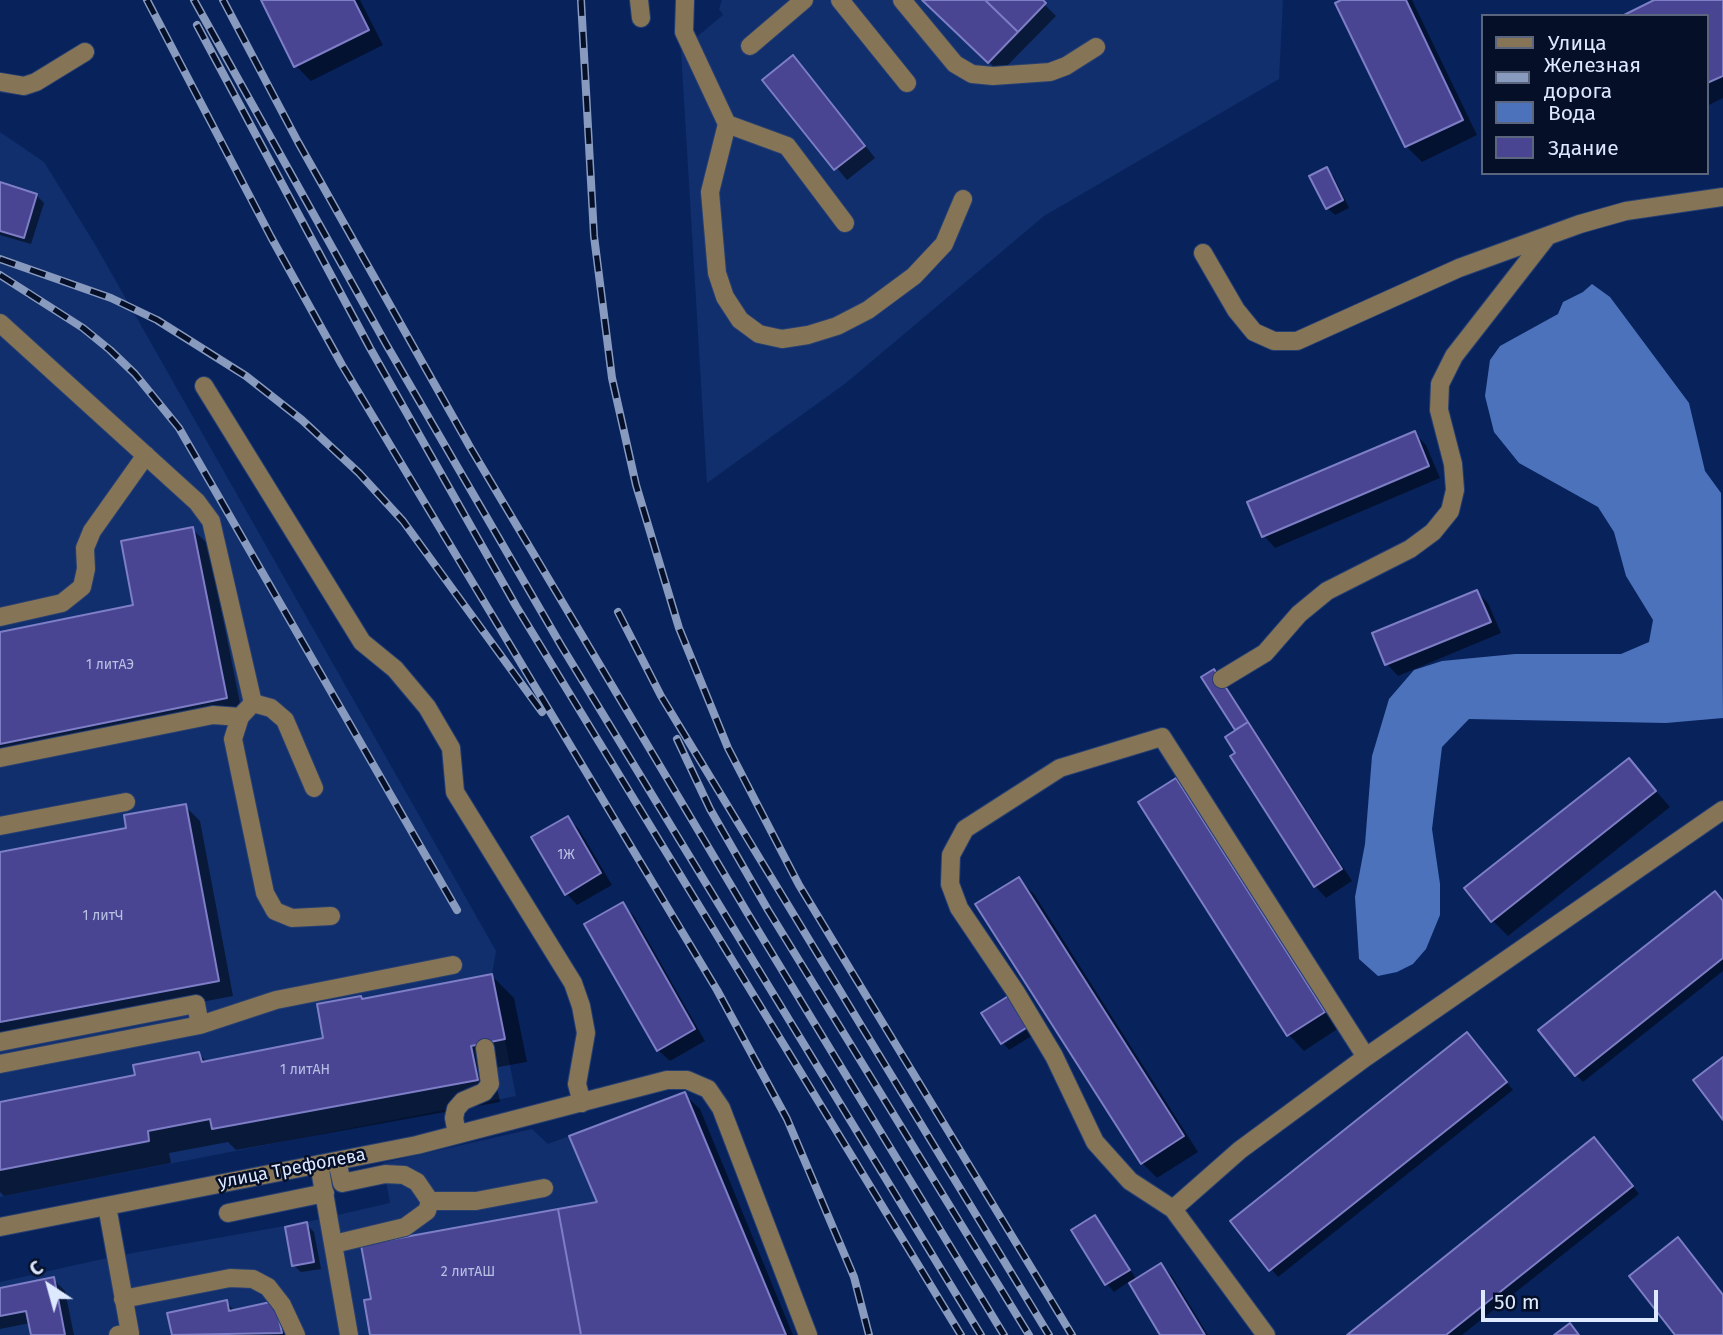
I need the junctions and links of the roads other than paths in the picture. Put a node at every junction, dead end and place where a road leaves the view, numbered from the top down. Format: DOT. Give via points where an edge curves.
graph roads {
  1 [pos="685,0"];
  2 [pos="804,0"];
  3 [pos="840,0"];
  4 [pos="902,0"];
  5 [pos="750,46"];
  6 [pos="1096,47"];
  7 [pos="85,52"];
  8 [pos="0,82"];
  9 [pos="907,83"];
  10 [pos="727,124"];
  11 [pos="1723,197"];
  12 [pos="963,199"];
  13 [pos="845,223"];
  14 [pos="1546,238"];
  15 [pos="1203,254"];
  16 [pos="0,323"];
  17 [pos="204,386"];
  18 [pos="146,456"];
  19 [pos="0,617"];
  20 [pos="1222,679"];
  21 [pos="253,704"];
  22 [pos="240,717"];
  23 [pos="0,758"];
  24 [pos="314,788"];
  25 [pos="126,802"];
  26 [pos="1723,810"];
  27 [pos="0,826"];
  28 [pos="331,916"];
  29 [pos="453,965"];
  30 [pos="200,1025"];
  31 [pos="0,1042"];
  32 [pos="485,1048"];
  33 [pos="1366,1058"];
  34 [pos="0,1064"];
  35 [pos="582,1103"];
  36 [pos="457,1134"];
  37 [pos="328,1162"];
  38 [pos="544,1188"];
  39 [pos="325,1193"];
  40 [pos="429,1201"];
  41 [pos="107,1206"];
  42 [pos="1173,1209"];
  43 [pos="228,1213"];
  44 [pos="0,1227"];
  45 [pos="334,1244"];
  46 [pos="123,1298"];
  47 [pos="126,1334"];
  48 [pos="296,1335"];
  49 [pos="349,1335"];
  50 [pos="808,1335"];
  51 [pos="1266,1335"];
  1 -- 10 [label="street" via="683,19 689,44"];
  2 -- 5 [label="street"];
  3 -- 9 [label="street"];
  4 -- 6 [label="street" via="955,64 972,74 1050,72"];
  7 -- 8 [label="street" via="36,82 24,86"];
  10 -- 12 [label="street" via="710,192 717,273 740,320 759,334 782,339 808,335 868,310 914,276 944,244"];
  10 -- 13 [label="street" via="787,146"];
  11 -- 14 [label="street" via="1626,211"];
  14 -- 15 [label="street" via="1459,268 1297,341 1274,341 1254,332"];
  14 -- 20 [label="street" via="1454,356 1440,384 1440,410 1455,489 1450,511 1433,532 1410,549 1327,591 1299,614 1265,653"];
  16 -- 18 [label="street"];
  17 -- 35 [label="street" via="362,642 395,669 427,707 451,748 455,792 577,995 586,1033 577,1084"];
  18 -- 19 [label="street" via="92,531 85,548 82,587 62,603"];
  18 -- 21 [label="street" via="197,502 211,521"];
  21 -- 22 [label="street"];
  21 -- 24 [label="street" via="271,708 285,720"];
  22 -- 23 [label="street" via="213,715"];
  22 -- 28 [label="street" via="233,739 265,893 275,911 292,918"];
  25 -- 27 [label="street"];
  26 -- 33 [label="street"];
  29 -- 30 [label="street" via="276,1000"];
  30 -- 31 [label="street" via="196,1004"];
  30 -- 34 [label="street"];
  32 -- 36 [label="street" via="490,1084 456,1109"];
  33 -- 42 [label="street" via="1240,1150"];
  33 -- 42 [label="street" via="1162,737 1060,768 965,829 951,855 950,884 959,908 1054,1056 1095,1142 1130,1181"];
  35 -- 36 [label="street, улица Трефолева"];
  35 -- 50 [label="street, улица Трефолева" via="667,1080 687,1080 708,1089 721,1108"];
  36 -- 37 [label="street, улица Трефолева"];
  37 -- 39 [label="street"];
  37 -- 40 [label="street" via="342,1183 404,1175 417,1182"];
  37 -- 41 [label="street, улица Трефолева"];
  38 -- 40 [label="street" via="476,1201"];
  39 -- 43 [label="street"];
  39 -- 45 [label="street"];
  40 -- 45 [label="street" via="427,1212 405,1227"];
  41 -- 44 [label="street, улица Трефолева"];
  41 -- 46 [label="street"];
  42 -- 51 [label="street"];
  45 -- 49 [label="street"];
  46 -- 47 [label="street"];
  46 -- 48 [label="street" via="230,1278 253,1279 268,1287 282,1305"];
}
